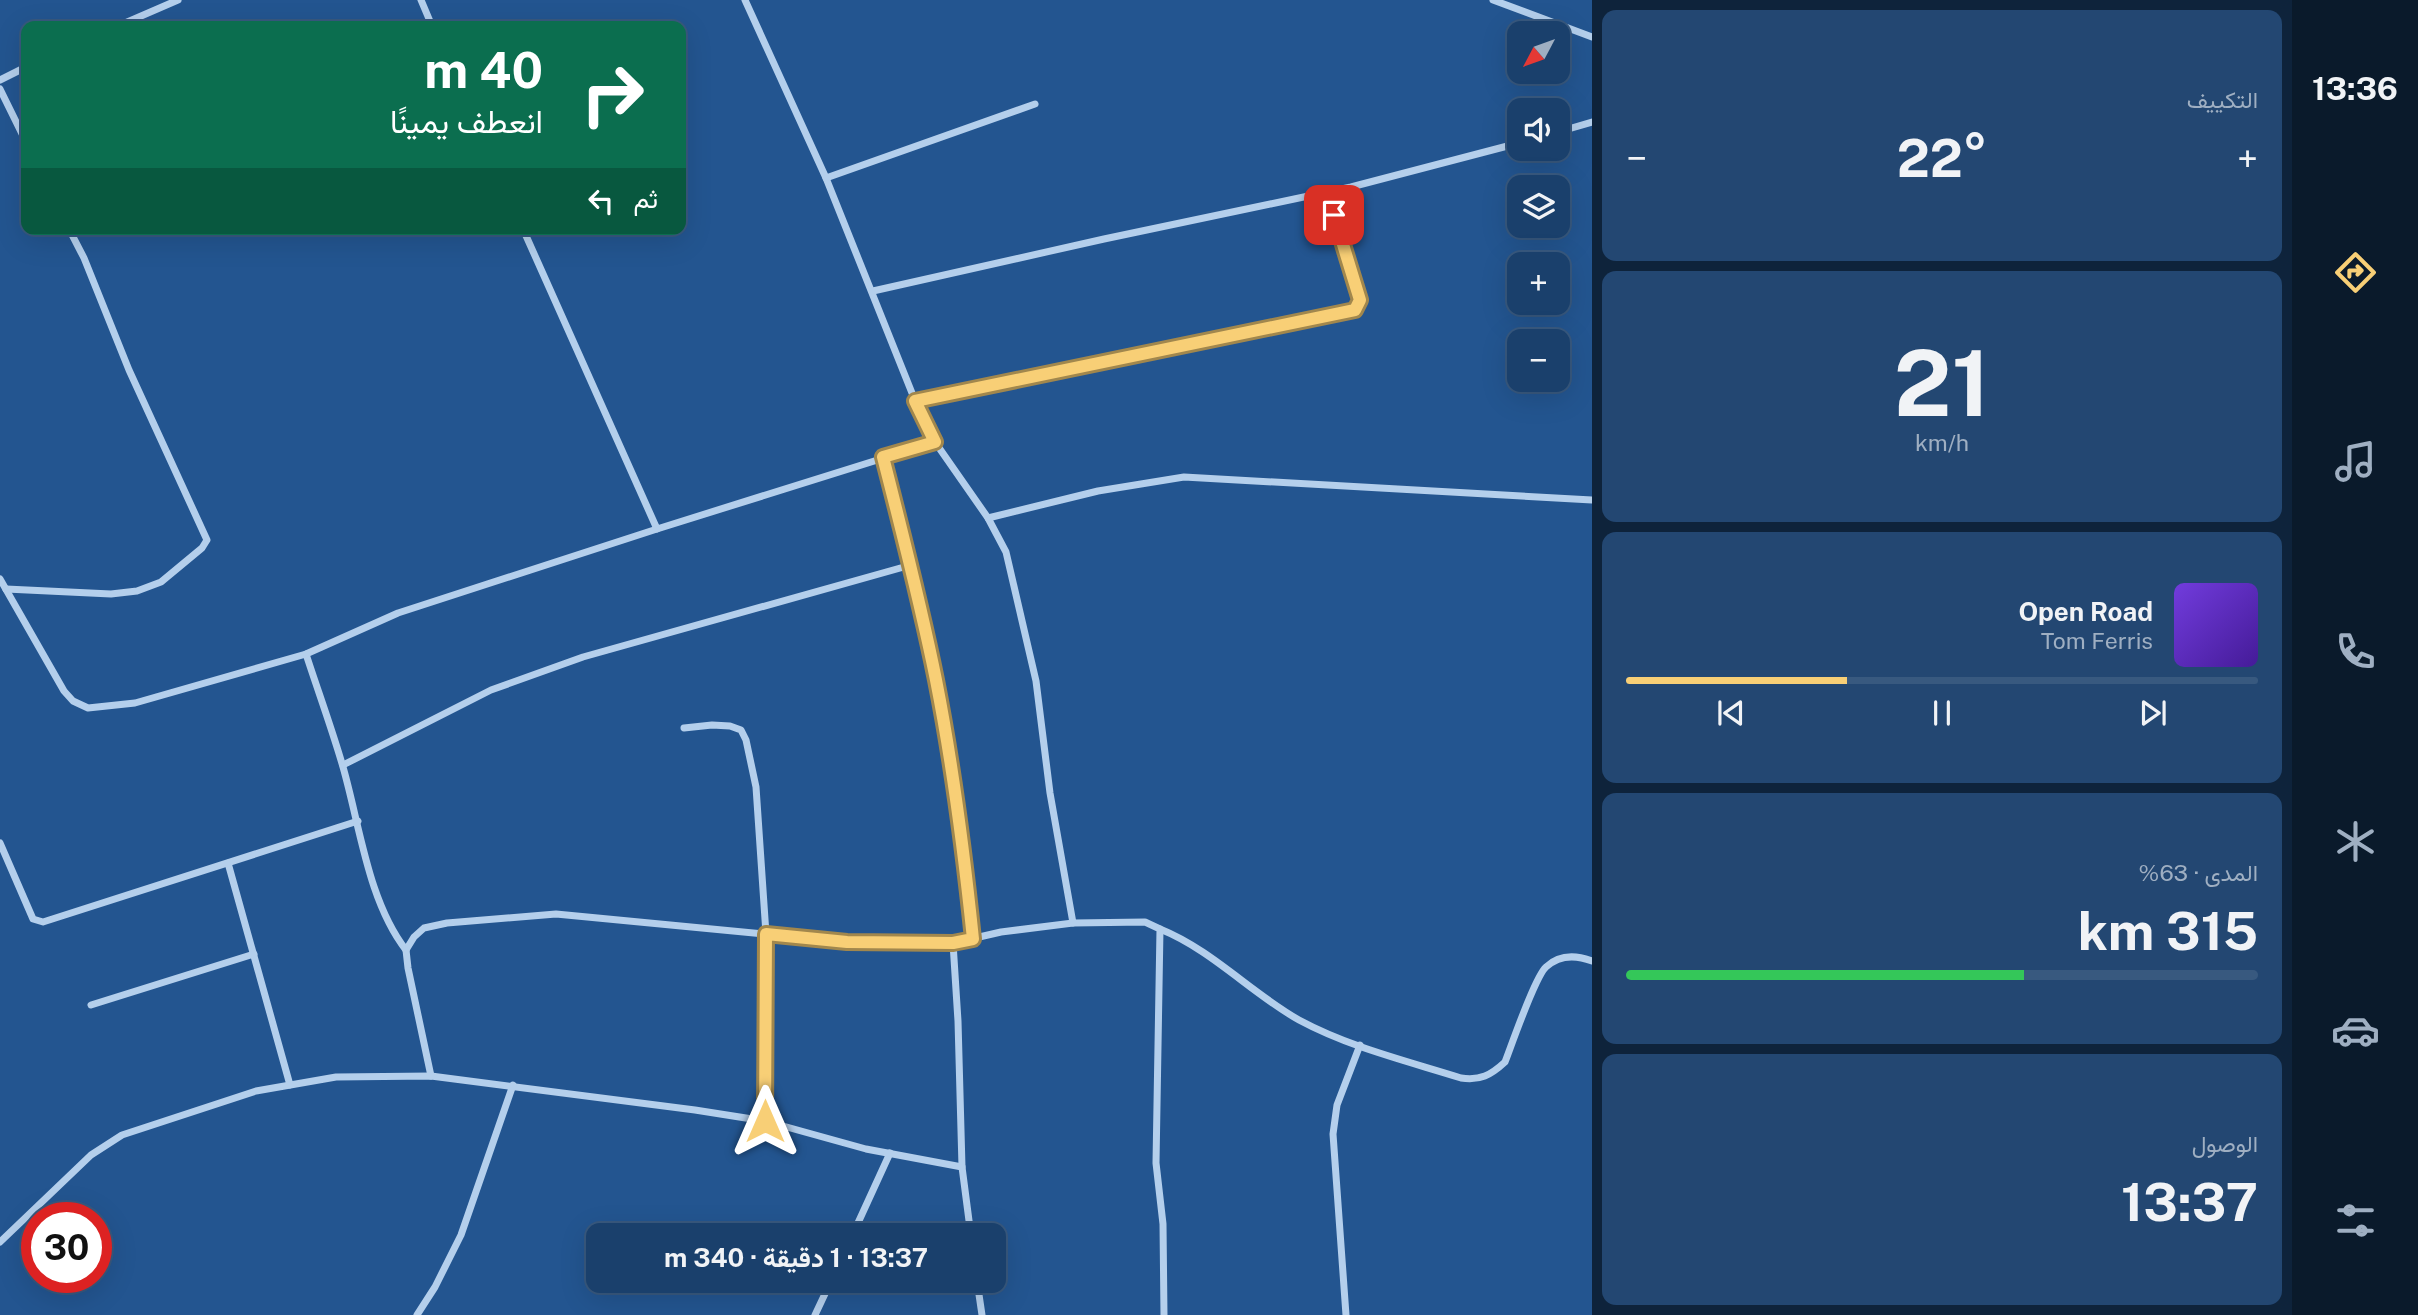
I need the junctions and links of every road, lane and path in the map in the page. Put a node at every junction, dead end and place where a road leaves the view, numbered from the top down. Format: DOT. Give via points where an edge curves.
graph roads {
  1 [pos="178,0"];
  2 [pos="421,0"];
  3 [pos="745,0"];
  4 [pos="1493,0"];
  5 [pos="130,21"];
  6 [pos="430,21"];
  7 [pos="1592,37"];
  8 [pos="21,70"];
  9 [pos="0,80"];
  10 [pos="0,89"];
  11 [pos="1035,104"];
  12 [pos="1592,122"];
  13 [pos="1570,128"];
  14 [pos="21,132"];
  15 [pos="1507,146"];
  16 [pos="826,178"];
  17 [pos="1327,192"];
  18 [pos="72,235"];
  19 [pos="526,235"];
  20 [pos="873,291"];
  21 [pos="915,401"];
  22 [pos="935,442"];
  23 [pos="883,457"];
  24 [pos="1592,500"];
  25 [pos="988,518"];
  26 [pos="657,529"];
  27 [pos="911,565"];
  28 [pos="0,579"];
  29 [pos="6,589"];
  30 [pos="306,654"];
  31 [pos="684,728"];
  32 [pos="343,765"];
  33 [pos="358,821"];
  34 [pos="0,843"];
  35 [pos="228,863"];
  36 [pos="1073,923"];
  37 [pos="1160,929"];
  38 [pos="766,934"];
  39 [pos="973,939"];
  40 [pos="953,943"];
  41 [pos="407,950"];
  42 [pos="254,954"];
  43 [pos="1592,961"];
  44 [pos="91,1006"];
  45 [pos="1360,1045"];
  46 [pos="431,1076"];
  47 [pos="513,1085"];
  48 [pos="290,1086"];
  49 [pos="765,1121"];
  50 [pos="890,1153"];
  51 [pos="962,1167"];
  52 [pos="858,1223"];
  53 [pos="969,1223"];
  54 [pos="0,1242"];
  55 [pos="825,1293"];
  56 [pos="979,1293"];
  57 [pos="416,1315"];
  58 [pos="815,1315"];
  59 [pos="982,1315"];
  60 [pos="1164,1315"];
  61 [pos="1346,1315"];
  1 -- 5 [label="street"];
  2 -- 6 [label="street"];
  3 -- 16 [label="street"];
  4 -- 7 [label="street"];
  8 -- 9 [label="street"];
  10 -- 14 [label="street"];
  11 -- 16 [label="street"];
  12 -- 13 [label="street"];
  15 -- 17 [label="street"];
  16 -- 20 [label="street"];
  17 -- 20 [label="street"];
  17 -- 21 [label="street" via="1360,300 1355,310"];
  18 -- 29 [label="street" via="207,540 161,582 137,591 97,594"];
  19 -- 26 [label="street"];
  20 -- 21 [label="street"];
  21 -- 22 [label="street"];
  22 -- 23 [label="street"];
  22 -- 25 [label="street"];
  23 -- 26 [label="street"];
  23 -- 27 [label="street"];
  24 -- 25 [label="street" via="1184,477 1098,491"];
  25 -- 36 [label="street" via="1006,552 1024,623"];
  26 -- 30 [label="street" via="398,613"];
  27 -- 32 [label="street" via="583,657 491,690"];
  27 -- 39 [label="street" via="952,775"];
  28 -- 29 [label="street"];
  29 -- 30 [label="street" via="64,691 88,708 135,703"];
  30 -- 32 [label="street"];
  31 -- 38 [label="street" via="730,726 741,730 746,740 756,787"];
  32 -- 33 [label="street"];
  33 -- 35 [label="street"];
  33 -- 41 [label="street" via="387,920"];
  34 -- 35 [label="street" via="33,919 39,923"];
  35 -- 42 [label="street"];
  36 -- 37 [label="street" via="1145,922"];
  36 -- 39 [label="street"];
  37 -- 45 [label="street" via="1187,940 1277,1007"];
  37 -- 60 [label="street" via="1156,1163 1163,1224"];
  38 -- 40 [label="street" via="847,942"];
  38 -- 41 [label="street" via="556,914 424,928"];
  38 -- 49 [label="street"];
  39 -- 40 [label="street"];
  40 -- 51 [label="street"];
  41 -- 46 [label="street"];
  42 -- 44 [label="street"];
  42 -- 48 [label="street"];
  43 -- 45 [label="street" via="1568,956 1544,968 1505,1062 1476,1080"];
  45 -- 61 [label="street" via="1338,1105 1333,1134"];
  46 -- 47 [label="street"];
  46 -- 48 [label="street" via="336,1077"];
  47 -- 49 [label="street"];
  47 -- 57 [label="street" via="461,1235"];
  48 -- 54 [label="street" via="256,1091 122,1135 91,1155"];
  49 -- 50 [label="street"];
  50 -- 51 [label="street"];
  50 -- 52 [label="street"];
  51 -- 53 [label="street"];
  55 -- 58 [label="street"];
  56 -- 59 [label="street"];
}
